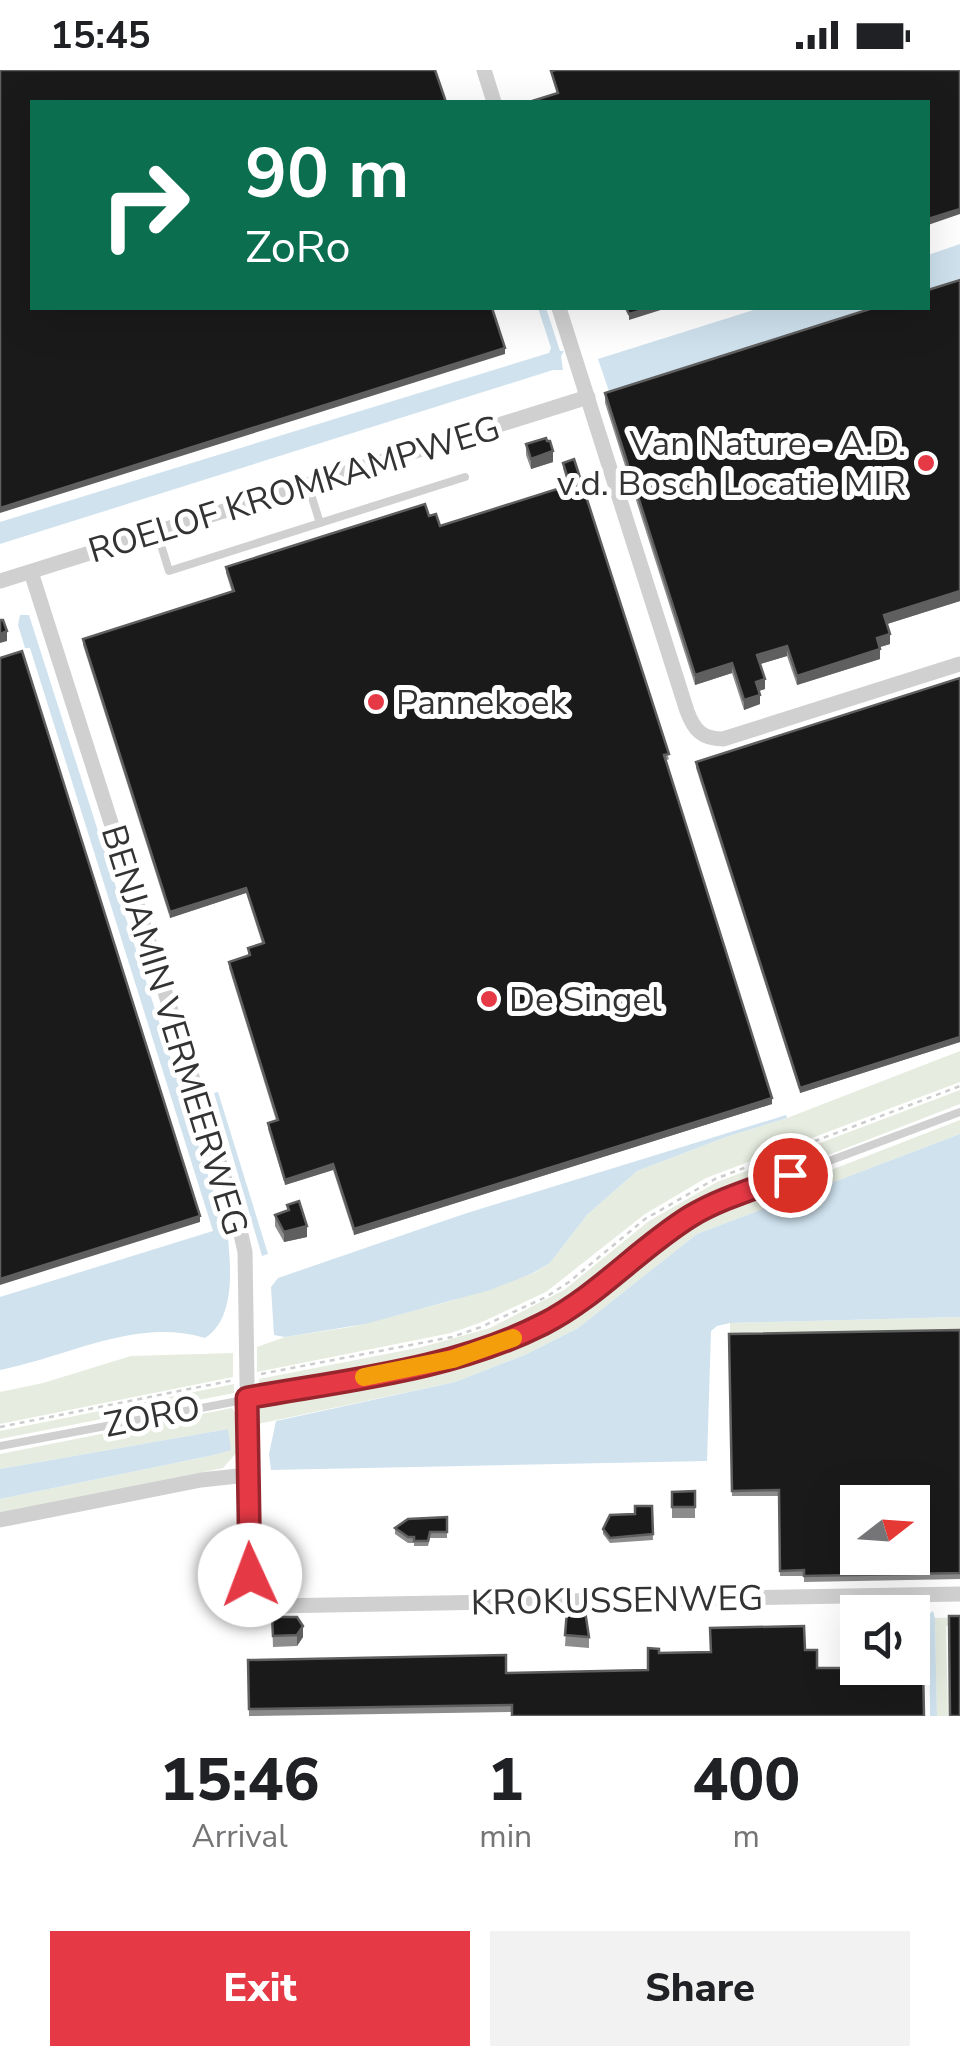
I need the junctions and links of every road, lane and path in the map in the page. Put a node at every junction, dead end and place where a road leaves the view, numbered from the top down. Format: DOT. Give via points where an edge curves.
graph roads {
  1 [pos="484,70"];
  2 [pos="493,100"];
  3 [pos="560,310"];
  4 [pos="588,397"];
  5 [pos="465,477"];
  6 [pos="308,485"];
  7 [pos="320,523"];
  8 [pos="157,532"];
  9 [pos="31,572"];
  10 [pos="0,581"];
  11 [pos="960,664"];
  12 [pos="960,1086"];
  13 [pos="960,1112"];
  14 [pos="247,1377"];
  15 [pos="247,1398"];
  16 [pos="0,1427"];
  17 [pos="0,1446"];
  18 [pos="246,1475"];
  19 [pos="0,1520"];
  20 [pos="960,1594"];
  21 [pos="273,1606"];
  1 -- 2 [label="street"];
  3 -- 4 [label="street"];
  4 -- 6 [label="street, ROELOF KROMKAMPWEG"];
  4 -- 11 [label="street" via="698,733 722,739"];
  5 -- 7 [label="lane"];
  6 -- 7 [label="lane"];
  6 -- 8 [label="street, ROELOF KROMKAMPWEG"];
  7 -- 8 [label="lane" via="169,571"];
  8 -- 9 [label="street, ROELOF KROMKAMPWEG"];
  9 -- 10 [label="street, ROELOF KROMKAMPWEG"];
  9 -- 14 [label="street, BENJAMIN VERMEERWEG" via="238,1221"];
  12 -- 14 [label="path" via="715,1179 644,1220 558,1290 481,1328"];
  13 -- 15 [label="lane, ZORO" via="692,1216 604,1286 493,1347"];
  14 -- 15 [label="street, BENJAMIN VERMEERWEG"];
  14 -- 16 [label="path"];
  15 -- 17 [label="lane, ZORO"];
  15 -- 18 [label="street, BENJAMIN VERMEERWEG"];
  18 -- 19 [label="street"];
  18 -- 21 [label="street, BENJAMIN VERMEERWEG" via="253,1594"];
  20 -- 21 [label="street, KROKUSSENWEG"];
}
